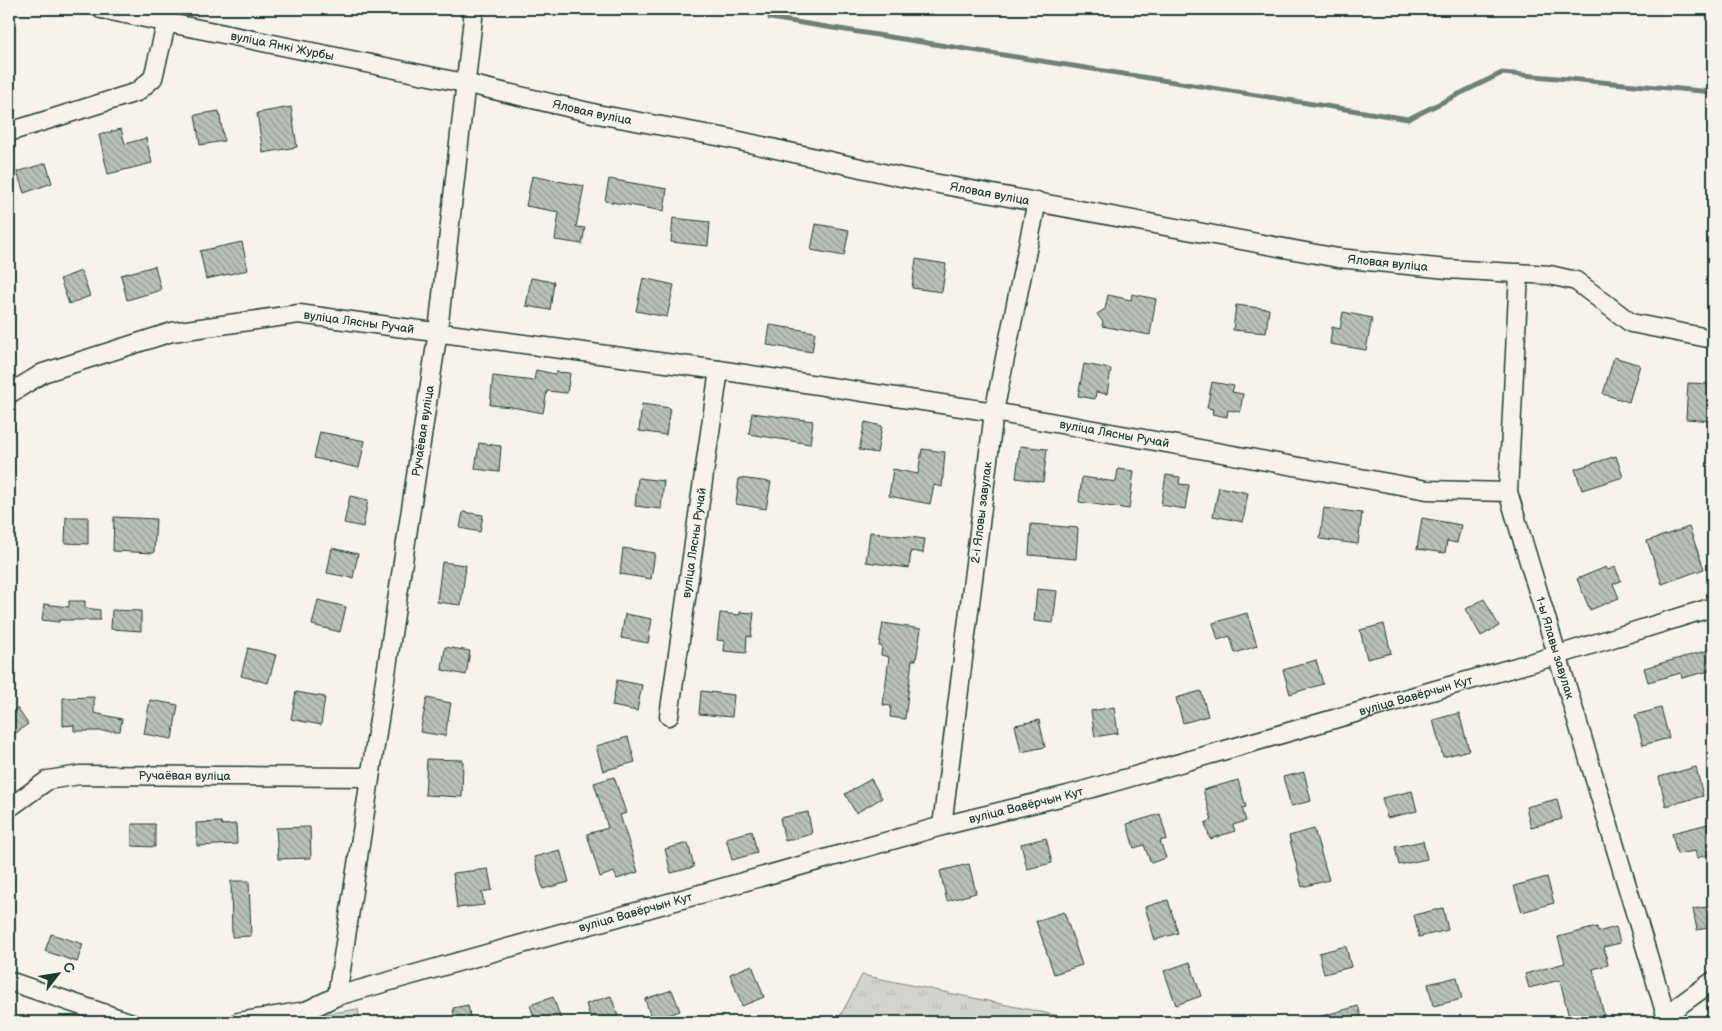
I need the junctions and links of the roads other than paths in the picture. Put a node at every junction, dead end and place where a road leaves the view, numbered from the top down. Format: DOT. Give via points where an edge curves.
graph roads {
  1 [pos="102,9"];
  2 [pos="474,9"];
  3 [pos="167,21"];
  4 [pos="464,83"];
  5 [pos="9,132"];
  6 [pos="1037,201"];
  7 [pos="1519,273"];
  8 [pos="438,331"];
  9 [pos="1713,339"];
  10 [pos="719,370"];
  11 [pos="9,394"];
  12 [pos="994,412"];
  13 [pos="1508,492"];
  14 [pos="1713,607"];
  15 [pos="1558,655"];
  16 [pos="669,716"];
  17 [pos="369,777"];
  18 [pos="9,808"];
  19 [pos="942,826"];
  20 [pos="9,981"];
  21 [pos="1713,982"];
  22 [pos="337,996"];
  23 [pos="129,1022"];
  24 [pos="238,1022"];
  1 -- 3 [label="street, вуліца Янкі Журбы"];
  2 -- 4 [label="street, Ручаёвая вуліца"];
  3 -- 4 [label="street, вуліца Янкі Журбы"];
  3 -- 5 [label="street" via="153,78 137,92"];
  4 -- 6 [label="street, Яловая вуліца" via="901,177"];
  4 -- 8 [label="street, Ручаёвая вуліца"];
  6 -- 7 [label="street, Яловая вуліца" via="1338,258"];
  6 -- 12 [label="street, 2-і Яловы завулак"];
  7 -- 9 [label="street, Яловая вуліца" via="1576,281 1631,323"];
  7 -- 13 [label="street, 1-ы Ялавы завулак"];
  8 -- 10 [label="street, вуліца Лясны Ручай"];
  8 -- 11 [label="street, вуліца Лясны Ручай" via="299,314 191,329 172,332 44,373"];
  8 -- 17 [label="street, Ручаёвая вуліца"];
  10 -- 12 [label="street, вуліца Лясны Ручай"];
  10 -- 16 [label="street, вуліца Лясны Ручай"];
  12 -- 13 [label="street, вуліца Лясны Ручай" via="1427,490"];
  12 -- 19 [label="street, 2-і Яловы завулак"];
  13 -- 15 [label="street, 1-ы Ялавы завулак"];
  14 -- 15 [label="street, вуліца Вавёрчын Кут"];
  15 -- 19 [label="street, вуліца Вавёрчын Кут" via="1068,795"];
  15 -- 21 [label="street, 1-ы Ялавы завулак" via="1666,1015"];
  17 -- 18 [label="street, Ручаёвая вуліца" via="80,775 48,780"];
  17 -- 22 [label="street, Ручаёвая вуліца"];
  19 -- 22 [label="street, вуліца Вавёрчын Кут"];
  20 -- 23 [label="street"];
  22 -- 24 [label="street" via="306,1011"];
}
